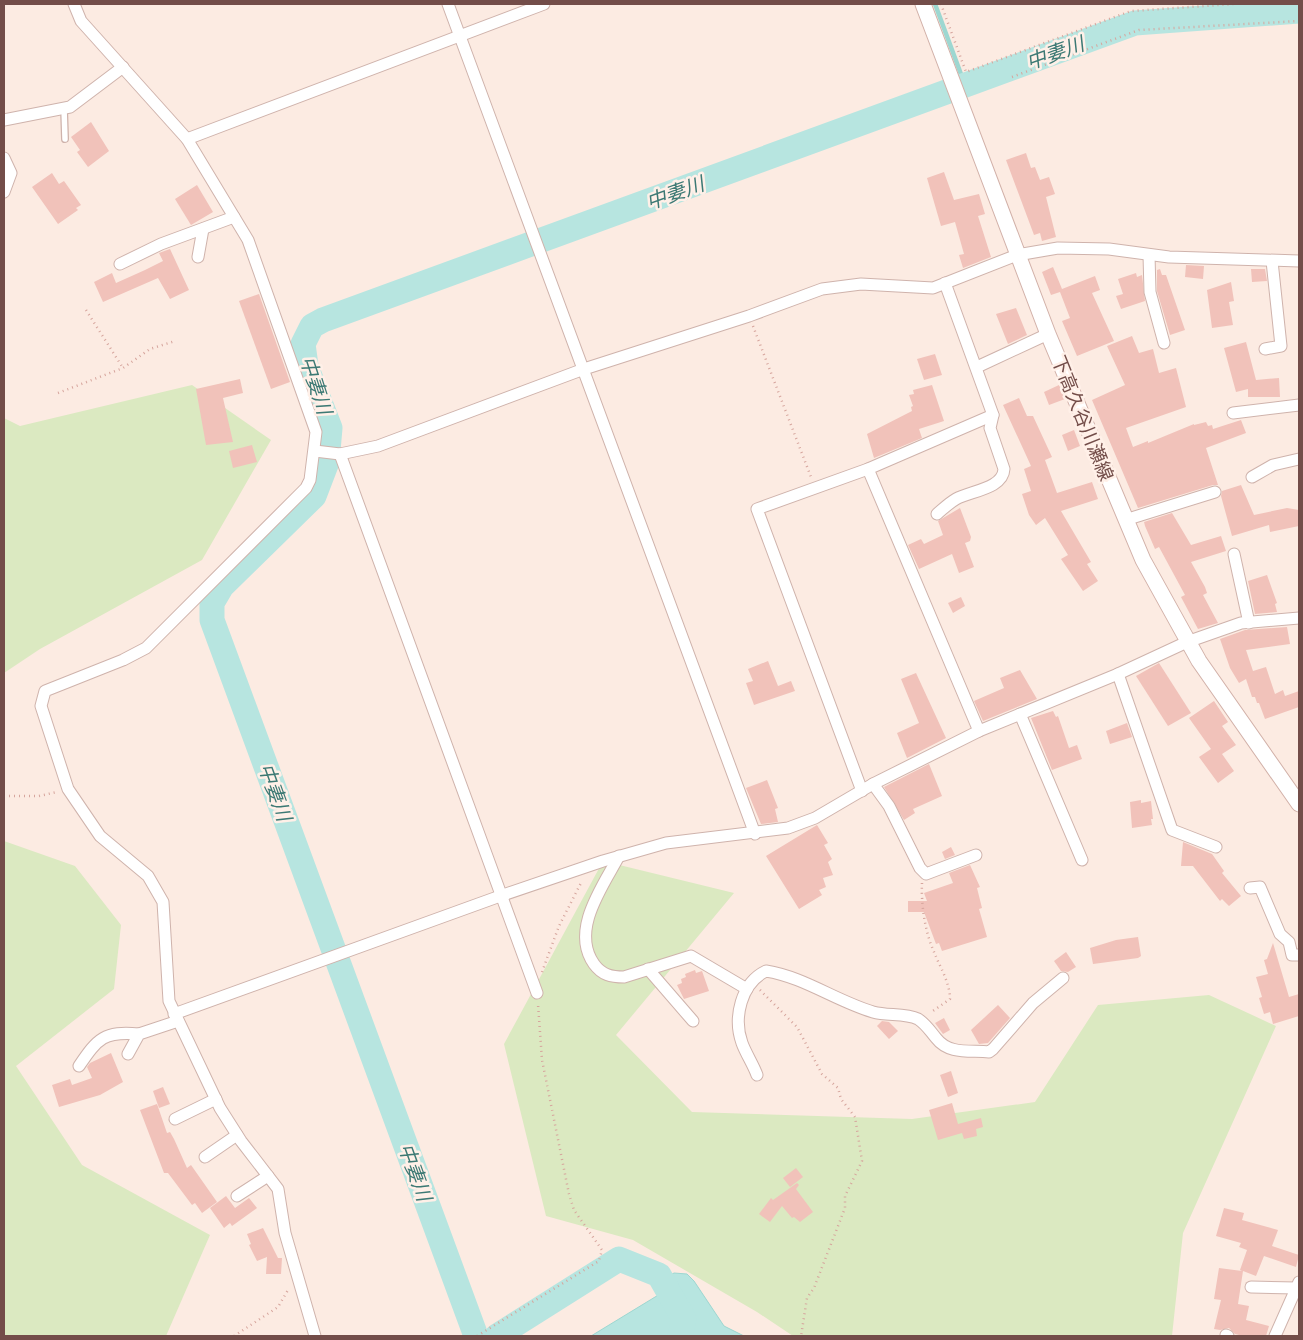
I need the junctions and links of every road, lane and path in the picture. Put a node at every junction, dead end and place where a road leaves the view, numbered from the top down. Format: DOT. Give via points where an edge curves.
graph roads {
  1 [pos="74,4"];
  2 [pos="448,4"];
  3 [pos="544,4"];
  4 [pos="923,4"];
  5 [pos="941,4"];
  6 [pos="1234,4"];
  7 [pos="1299,21"];
  8 [pos="460,35"];
  9 [pos="123,67"];
  10 [pos="1012,77"];
  11 [pos="64,108"];
  12 [pos="4,120"];
  13 [pos="66,139"];
  14 [pos="187,139"];
  15 [pos="4,158"];
  16 [pos="4,192"];
  17 [pos="234,216"];
  18 [pos="203,229"];
  19 [pos="1149,254"];
  20 [pos="1017,255"];
  21 [pos="198,256"];
  22 [pos="1272,261"];
  23 [pos="1299,261"];
  24 [pos="120,264"];
  25 [pos="945,283"];
  26 [pos="86,310"];
  27 [pos="750,316"];
  28 [pos="1048,334"];
  29 [pos="175,341"];
  30 [pos="1164,343"];
  31 [pos="1265,349"];
  32 [pos="977,367"];
  33 [pos="122,368"];
  34 [pos="584,369"];
  35 [pos="58,393"];
  36 [pos="1299,405"];
  37 [pos="1233,413"];
  38 [pos="993,415"];
  39 [pos="327,452"];
  40 [pos="1299,459"];
  41 [pos="868,469"];
  42 [pos="1252,477"];
  43 [pos="815,488"];
  44 [pos="1215,492"];
  45 [pos="937,514"];
  46 [pos="1125,520"];
  47 [pos="1234,554"];
  48 [pos="1299,618"];
  49 [pos="1248,622"];
  50 [pos="1187,642"];
  51 [pos="1118,674"];
  52 [pos="1020,714"];
  53 [pos="979,731"];
  54 [pos="873,784"];
  55 [pos="68,789"];
  56 [pos="862,791"];
  57 [pos="4,796"];
  58 [pos="1299,804"];
  59 [pos="755,834"];
  60 [pos="1216,847"];
  61 [pos="976,855"];
  62 [pos="619,856"];
  63 [pos="1082,860"];
  64 [pos="589,866"];
  65 [pos="924,872"];
  66 [pos="1250,888"];
  67 [pos="503,895"];
  68 [pos="1299,955"];
  69 [pos="648,969"];
  70 [pos="1063,978"];
  71 [pos="748,988"];
  72 [pos="537,993"];
  73 [pos="176,1018"];
  74 [pos="918,1020"];
  75 [pos="692,1021"];
  76 [pos="139,1034"];
  77 [pos="128,1054"];
  78 [pos="79,1066"];
  79 [pos="757,1075"];
  80 [pos="216,1099"];
  81 [pos="175,1119"];
  82 [pos="237,1135"];
  83 [pos="205,1157"];
  84 [pos="268,1176"];
  85 [pos="237,1196"];
  86 [pos="298,1274"];
  87 [pos="1298,1285"];
  88 [pos="1251,1287"];
  89 [pos="478,1335"];
  90 [pos="234,1336"];
  91 [pos="315,1336"];
  92 [pos="801,1336"];
  93 [pos="1275,1336"];
  1 -- 9 [label="street" via="80,20"];
  2 -- 8 [label="street"];
  3 -- 8 [label="street"];
  4 -- 20 [label="main road, 下高久谷川瀬線"];
  5 -- 6 [label="path" via="966,72 1132,11"];
  7 -- 10 [label="path" via="1139,30"];
  8 -- 14 [label="street"];
  8 -- 34 [label="street"];
  9 -- 11 [label="street" via="70,107"];
  9 -- 14 [label="street"];
  11 -- 12 [label="street"];
  11 -- 13 [label="lane"];
  14 -- 17 [label="street"];
  15 -- 16 [label="street" via="11,173"];
  17 -- 18 [label="street"];
  17 -- 39 [label="street" via="248,240 316,432"];
  18 -- 21 [label="street"];
  18 -- 24 [label="street"];
  19 -- 20 [label="street" via="1058,248"];
  19 -- 22 [label="street"];
  19 -- 30 [label="street" via="1150,292"];
  20 -- 25 [label="street"];
  20 -- 28 [label="main road, 下高久谷川瀬線"];
  22 -- 23 [label="street"];
  22 -- 31 [label="street" via="1280,346"];
  25 -- 27 [label="street" via="934,288 861,284 822,288"];
  25 -- 32 [label="street"];
  26 -- 33 [label="path"];
  27 -- 34 [label="street"];
  27 -- 43 [label="path"];
  28 -- 32 [label="street"];
  28 -- 46 [label="main road, 下高久谷川瀬線"];
  29 -- 33 [label="path" via="150,349"];
  32 -- 38 [label="street"];
  33 -- 35 [label="path"];
  34 -- 39 [label="street" via="378,446"];
  34 -- 59 [label="street"];
  36 -- 37 [label="street"];
  38 -- 41 [label="street"];
  38 -- 45 [label="street" via="990,428 1004,475 997,483 955,499"];
  39 -- 55 [label="street" via="306,488 146,648 45,691 41,706"];
  39 -- 67 [label="street"];
  40 -- 42 [label="street" via="1273,464"];
  41 -- 43 [label="street"];
  41 -- 53 [label="street"];
  43 -- 56 [label="street" via="757,509"];
  44 -- 46 [label="street"];
  46 -- 50 [label="main road, 下高久谷川瀬線"];
  47 -- 49 [label="street"];
  48 -- 49 [label="street"];
  49 -- 50 [label="street"];
  50 -- 51 [label="street"];
  50 -- 58 [label="main road, 下高久谷川瀬線"];
  51 -- 52 [label="street"];
  51 -- 60 [label="street" via="1172,830"];
  52 -- 53 [label="street"];
  52 -- 63 [label="street"];
  53 -- 54 [label="street"];
  54 -- 56 [label="street"];
  54 -- 65 [label="street" via="889,806"];
  55 -- 57 [label="path" via="39,796"];
  55 -- 73 [label="street" via="100,836 148,876 158,890 165,914 169,1001"];
  56 -- 59 [label="street" via="815,818 788,828"];
  59 -- 62 [label="street" via="666,843"];
  61 -- 65 [label="street" via="926,874"];
  62 -- 64 [label="street"];
  62 -- 69 [label="street" via="594,901 588,921 590,956 602,973 614,977"];
  64 -- 67 [label="street"];
  64 -- 72 [label="path" via="560,926 542,970"];
  65 -- 74 [label="path" via="921,895 925,920 950,999"];
  66 -- 68 [label="street" via="1260,887 1292,955"];
  67 -- 72 [label="street"];
  67 -- 73 [label="street"];
  69 -- 71 [label="street" via="691,956"];
  69 -- 75 [label="street"];
  70 -- 74 [label="street" via="1033,1003 989,1052 955,1051 945,1047"];
  71 -- 74 [label="street" via="758,975 766,971 784,974 871,1012"];
  71 -- 79 [label="street" via="738,1015 738,1032"];
  71 -- 92 [label="path" via="761,991 797,1027 822,1074 838,1088 841,1099 858,1125 862,1161 845,1196 845,1208 808,1298"];
  72 -- 89 [label="path" via="542,1060 569,1194 574,1210 602,1250 601,1256 599,1261"];
  73 -- 76 [label="street"];
  73 -- 80 [label="street"];
  76 -- 77 [label="street"];
  76 -- 78 [label="street" via="113,1033 104,1037 91,1048"];
  80 -- 81 [label="street"];
  80 -- 82 [label="street"];
  82 -- 83 [label="street"];
  82 -- 84 [label="street"];
  84 -- 85 [label="street"];
  84 -- 86 [label="street" via="278,1189 285,1233"];
  86 -- 90 [label="path" via="278,1307"];
  86 -- 91 [label="street"];
  87 -- 88 [label="street"];
  87 -- 93 [label="street"];
}
